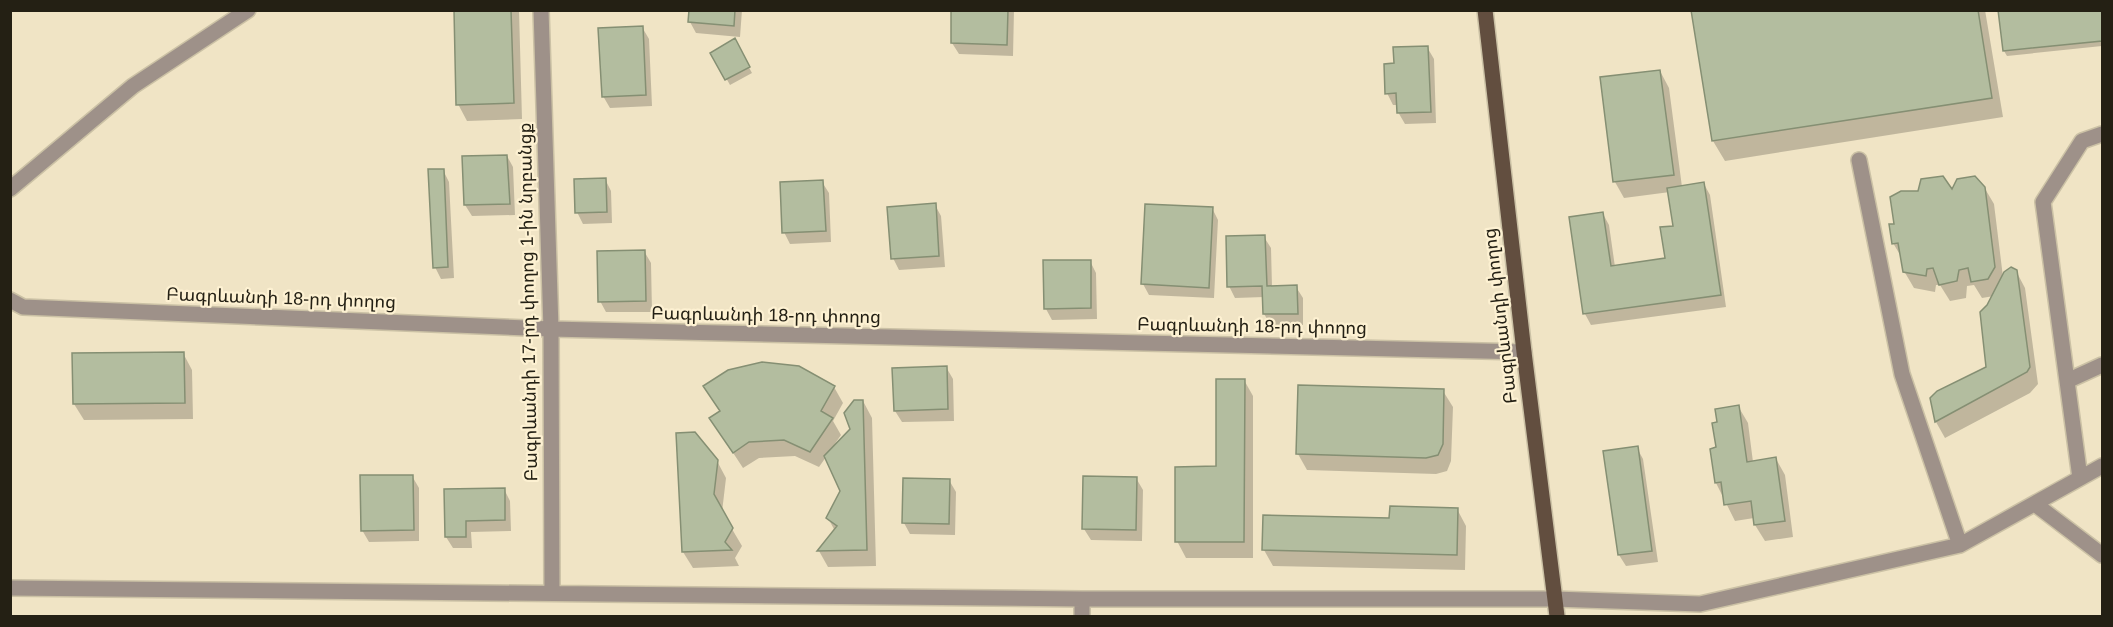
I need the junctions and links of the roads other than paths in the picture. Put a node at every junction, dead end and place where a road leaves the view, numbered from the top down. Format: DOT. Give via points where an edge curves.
graph roads {
  1 [pos="248,10"];
  2 [pos="541,10"];
  3 [pos="1485,10"];
  4 [pos="2103,134"];
  5 [pos="1859,160"];
  6 [pos="10,189"];
  7 [pos="10,300"];
  8 [pos="551,329"];
  9 [pos="1524,352"];
  10 [pos="2103,365"];
  11 [pos="2067,381"];
  12 [pos="2103,466"];
  13 [pos="2080,478"];
  14 [pos="2035,504"];
  15 [pos="1960,545"];
  16 [pos="2103,555"];
  17 [pos="10,588"];
  18 [pos="552,593"];
  19 [pos="1082,599"];
  20 [pos="1554,599"];
  21 [pos="1082,616"];
  22 [pos="1557,616"];
  1 -- 6 [label="street" via="133,86"];
  2 -- 8 [label="street, Բագրևանդի 17-րդ փողոց 1-ին նրբանցք"];
  3 -- 9 [label="main road, Բագրևանդի փողոց"];
  4 -- 11 [label="street" via="2082,141 2043,202"];
  5 -- 15 [label="street" via="1902,374"];
  7 -- 8 [label="street, Բագրևանդի 18-րդ փողոց" via="23,307"];
  8 -- 9 [label="street, Բագրևանդի 18-րդ փողոց"];
  8 -- 18 [label="street, Բագրևանդի 17-րդ փողոց 1-ին նրբանցք"];
  9 -- 20 [label="main road, Բագրևանդի փողոց"];
  10 -- 11 [label="street"];
  11 -- 13 [label="street"];
  12 -- 13 [label="street"];
  13 -- 14 [label="street"];
  14 -- 15 [label="street"];
  14 -- 16 [label="street"];
  15 -- 20 [label="street" via="1700,604"];
  17 -- 18 [label="street"];
  18 -- 19 [label="street"];
  19 -- 20 [label="street"];
  19 -- 21 [label="street"];
  20 -- 22 [label="main road, Բագրևանդի փողոց"];
}
